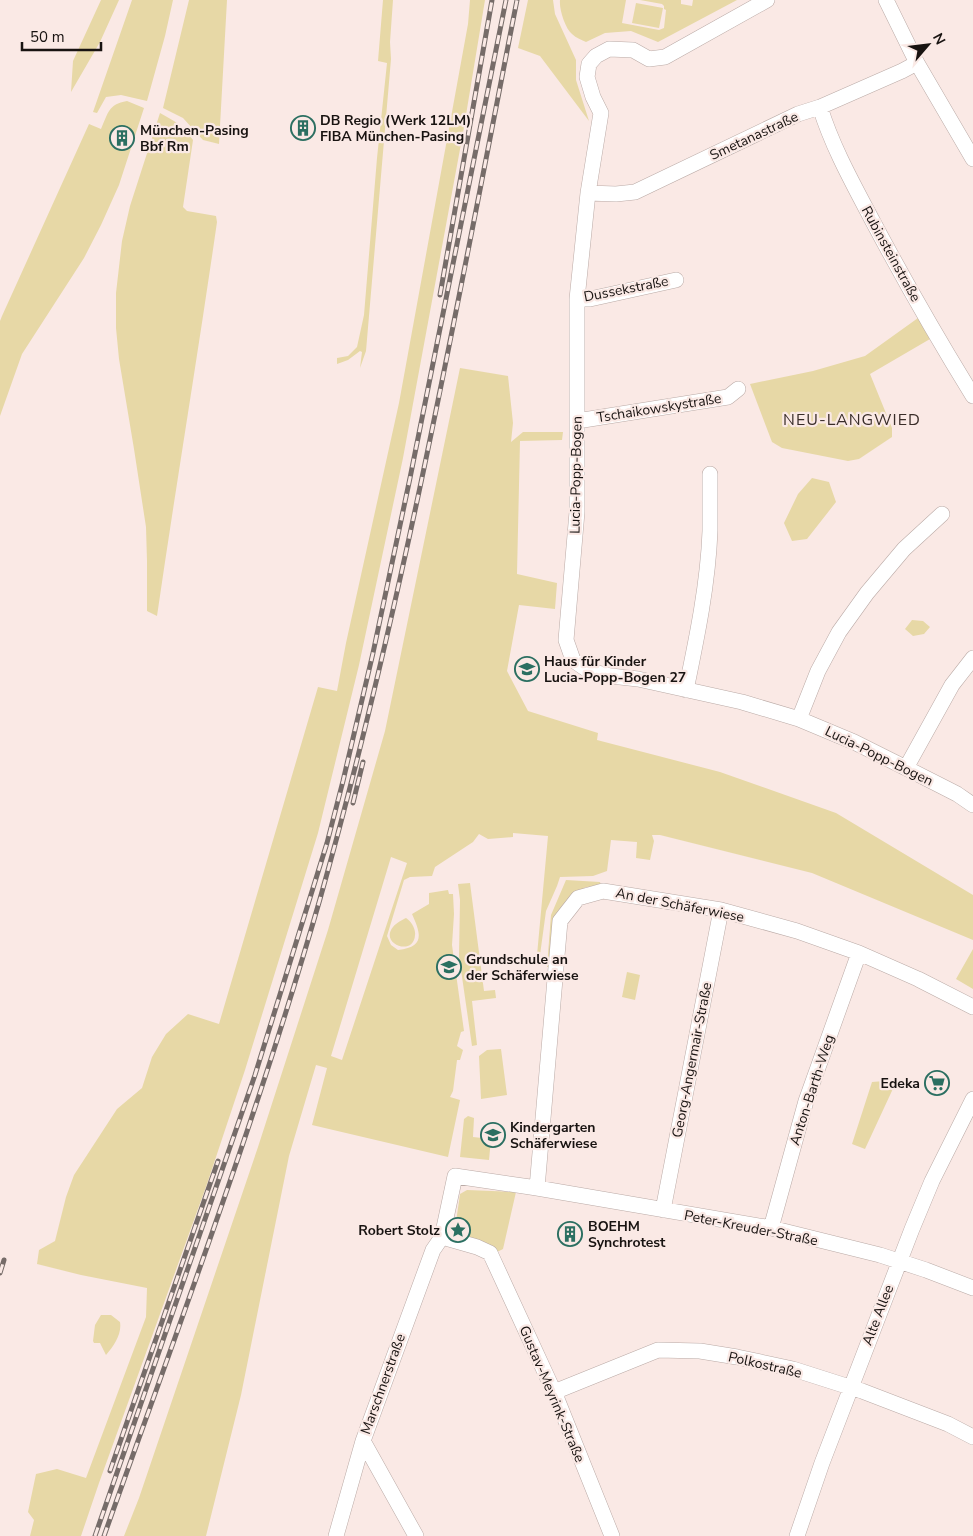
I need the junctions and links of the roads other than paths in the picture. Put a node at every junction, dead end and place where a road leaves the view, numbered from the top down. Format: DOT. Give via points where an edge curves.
graph roads {
  1 [pos="767,0"];
  2 [pos="886,0"];
  3 [pos="917,63"];
  4 [pos="820,107"];
  5 [pos="973,159"];
  6 [pos="588,193"];
  7 [pos="676,280"];
  8 [pos="577,299"];
  9 [pos="738,389"];
  10 [pos="973,396"];
  11 [pos="577,421"];
  12 [pos="710,474"];
  13 [pos="942,514"];
  14 [pos="973,658"];
  15 [pos="686,690"];
  16 [pos="799,719"];
  17 [pos="906,768"];
  18 [pos="973,804"];
  19 [pos="721,910"];
  20 [pos="860,953"];
  21 [pos="973,1007"];
  22 [pos="973,1099"];
  23 [pos="514,1185"];
  24 [pos="537,1188"];
  25 [pos="663,1210"];
  26 [pos="772,1228"];
  27 [pos="442,1237"];
  28 [pos="899,1261"];
  29 [pos="973,1288"];
  30 [pos="850,1388"];
  31 [pos="554,1392"];
  32 [pos="973,1437"];
  33 [pos="362,1441"];
  34 [pos="336,1536"];
  35 [pos="416,1536"];
  36 [pos="612,1536"];
  37 [pos="798,1536"];
  1 -- 6 [label="street, Lucia-Popp-Bogen" via="665,57 649,59 632,50 608,49 596,56 589,64 587,77 601,113"];
  2 -- 3 [label="street"];
  3 -- 4 [label="street, Smetanastraße"];
  3 -- 5 [label="street"];
  4 -- 6 [label="street, Smetanastraße" via="798,114 635,192"];
  4 -- 10 [label="street, Rubinsteinstraße" via="827,130 890,254"];
  6 -- 8 [label="street, Lucia-Popp-Bogen"];
  7 -- 8 [label="street, Dussekstraße"];
  8 -- 11 [label="street, Lucia-Popp-Bogen"];
  9 -- 11 [label="street, Tschaikowskystraße" via="728,397"];
  11 -- 15 [label="street, Lucia-Popp-Bogen" via="577,512 566,640 573,660 589,671"];
  12 -- 15 [label="street" via="710,532 705,584"];
  13 -- 16 [label="street" via="904,549 839,632 818,671"];
  14 -- 17 [label="street" via="952,685"];
  15 -- 16 [label="street, Lucia-Popp-Bogen"];
  16 -- 17 [label="street, Lucia-Popp-Bogen"];
  17 -- 18 [label="street, Lucia-Popp-Bogen"];
  19 -- 20 [label="street, An der Schäferwiese"];
  19 -- 24 [label="street, An der Schäferwiese" via="603,891 578,898 560,921"];
  19 -- 25 [label="street, Georg-Angermair-Straße"];
  20 -- 21 [label="street, An der Schäferwiese"];
  20 -- 26 [label="street, Anton-Barth-Weg" via="806,1101"];
  22 -- 28 [label="street, Alte Allee" via="929,1189"];
  23 -- 24 [label="street, Peter-Kreuder-Straße"];
  23 -- 27 [label="street, Marschnerstraße" via="455,1176"];
  24 -- 25 [label="street, Peter-Kreuder-Straße"];
  25 -- 26 [label="street, Peter-Kreuder-Straße"];
  26 -- 28 [label="street, Peter-Kreuder-Straße"];
  27 -- 31 [label="street, Gustav-Meyrink-Straße" via="490,1253"];
  27 -- 33 [label="street, Marschnerstraße" via="433,1250"];
  28 -- 29 [label="street, Peter-Kreuder-Straße"];
  28 -- 30 [label="street, Alte Allee"];
  30 -- 31 [label="street, Polkostraße" via="793,1369 737,1357 658,1350"];
  30 -- 32 [label="street, Polkostraße" via="948,1424"];
  30 -- 37 [label="street, Alte Allee"];
  31 -- 36 [label="street, Gustav-Meyrink-Straße"];
  33 -- 34 [label="street, Marschnerstraße"];
  33 -- 35 [label="street"];
}
